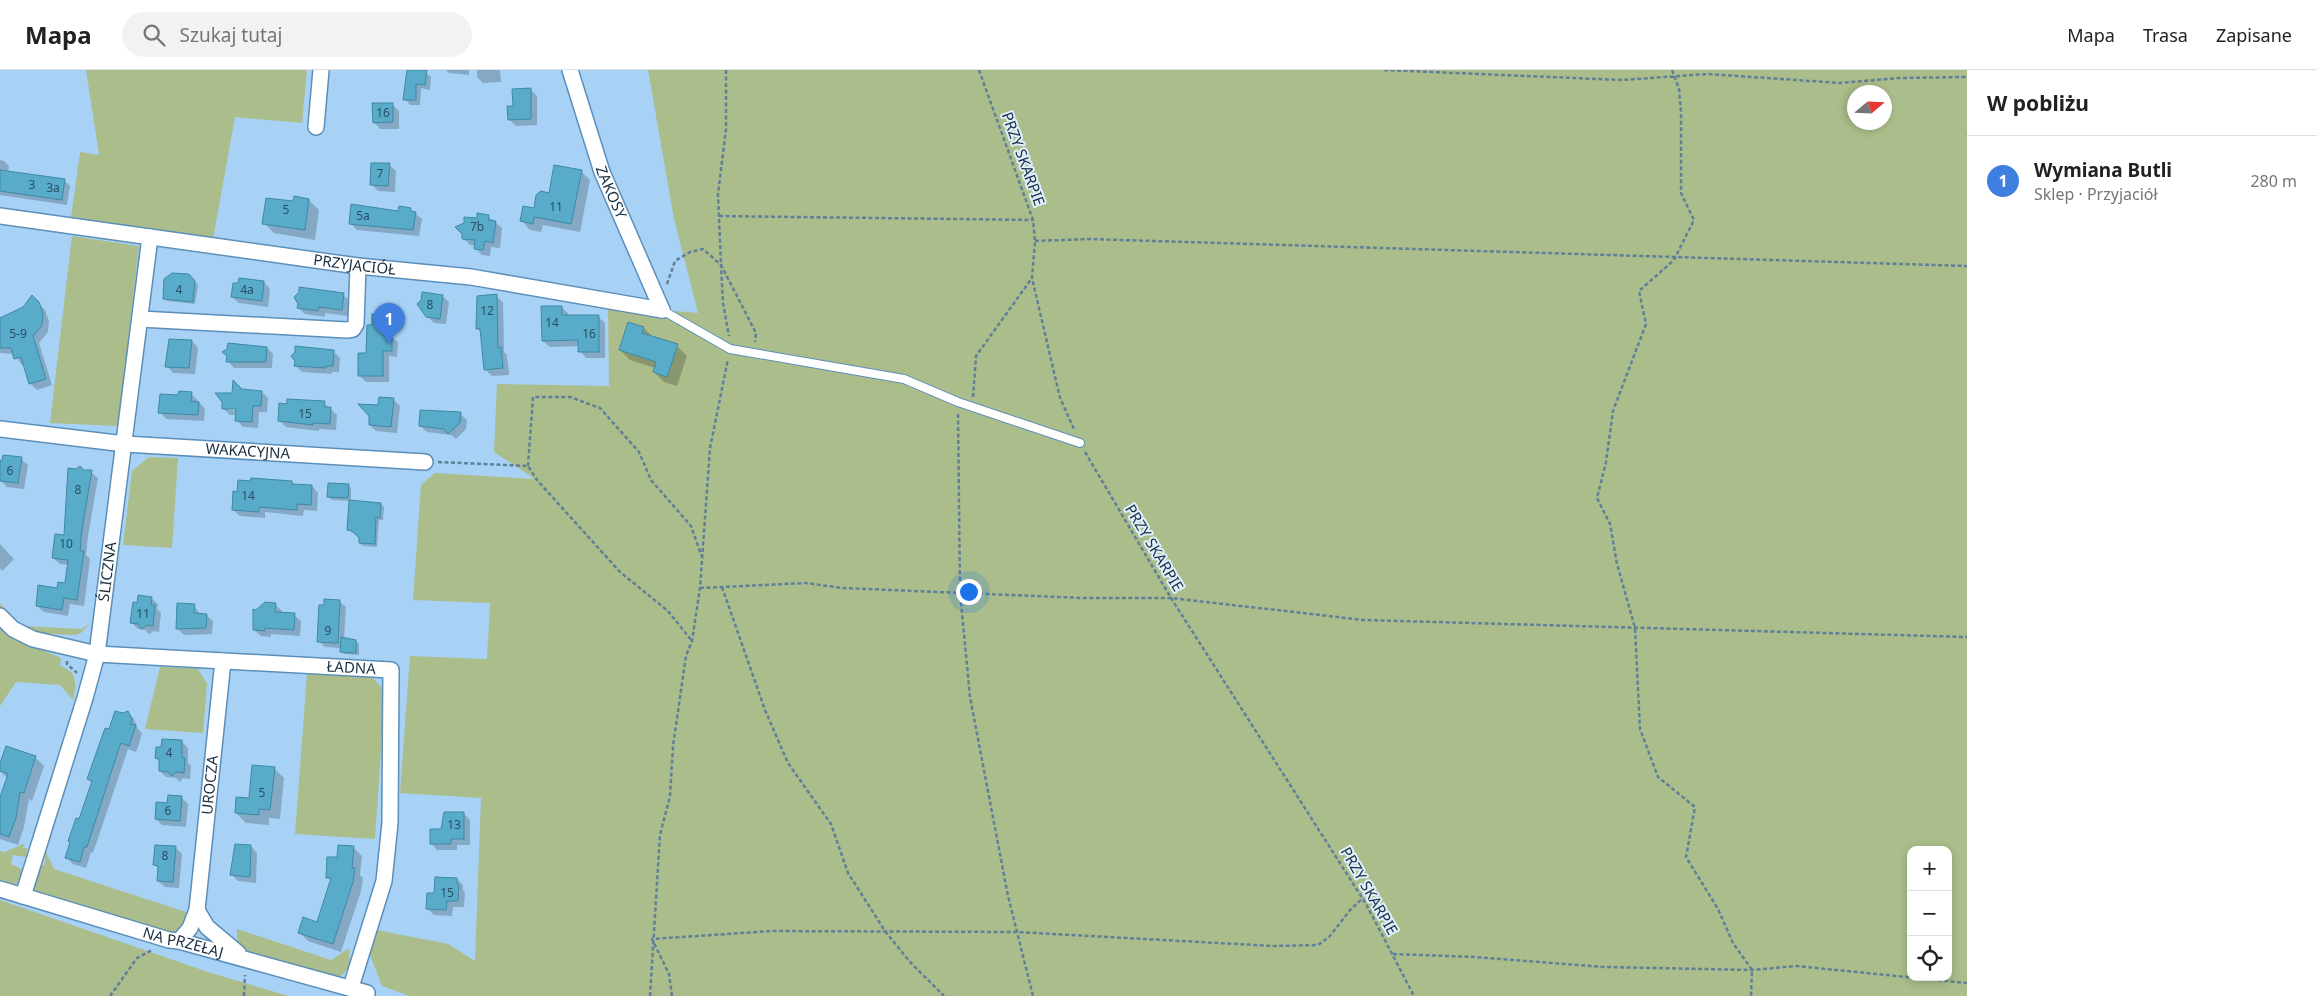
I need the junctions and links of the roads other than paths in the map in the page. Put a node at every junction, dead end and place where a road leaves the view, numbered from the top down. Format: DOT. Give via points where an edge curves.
graph roads {
  1 [pos="321,70"];
  2 [pos="570,70"];
  3 [pos="316,127"];
  4 [pos="0,216"];
  5 [pos="150,237"];
  6 [pos="358,266"];
  7 [pos="662,310"];
  8 [pos="140,319"];
  9 [pos="0,429"];
  10 [pos="1080,443"];
  11 [pos="125,444"];
  12 [pos="425,462"];
  13 [pos="0,616"];
  14 [pos="97,654"];
  15 [pos="223,661"];
  16 [pos="0,889"];
  17 [pos="23,896"];
  18 [pos="197,910"];
  19 [pos="174,940"];
  20 [pos="247,959"];
  21 [pos="351,987"];
  22 [pos="367,992"];
  1 -- 3 [label="street"];
  2 -- 7 [label="street, ZAKOSY" via="602,172"];
  4 -- 5 [label="street, PRZYJACIÓŁ"];
  5 -- 6 [label="street, PRZYJACIÓŁ"];
  5 -- 8 [label="street, ŚLICZNA"];
  6 -- 7 [label="street, PRZYJACIÓŁ" via="471,277"];
  6 -- 8 [label="street" via="356,324 346,330"];
  7 -- 10 [label="lane, PRZYJACIÓŁ" via="730,349 904,378 958,402"];
  8 -- 11 [label="street, ŚLICZNA"];
  9 -- 11 [label="street, WAKACYJNA"];
  11 -- 12 [label="street, WAKACYJNA"];
  11 -- 14 [label="street, ŚLICZNA"];
  13 -- 14 [label="street, ŁADNA" via="13,629 33,639"];
  14 -- 15 [label="street, ŁADNA"];
  14 -- 17 [label="street, ŚLICZNA"];
  15 -- 18 [label="street, UROCZA"];
  15 -- 21 [label="street, ŁADNA" via="391,670 390,823 384,881"];
  16 -- 17 [label="street, NA PRZEŁAJ"];
  17 -- 19 [label="street, NA PRZEŁAJ"];
  18 -- 19 [label="street, UROCZA" via="190,928"];
  18 -- 20 [label="street" via="219,939"];
  19 -- 20 [label="street, NA PRZEŁAJ"];
  20 -- 21 [label="street, NA PRZEŁAJ"];
  21 -- 22 [label="street, NA PRZEŁAJ"];
}
